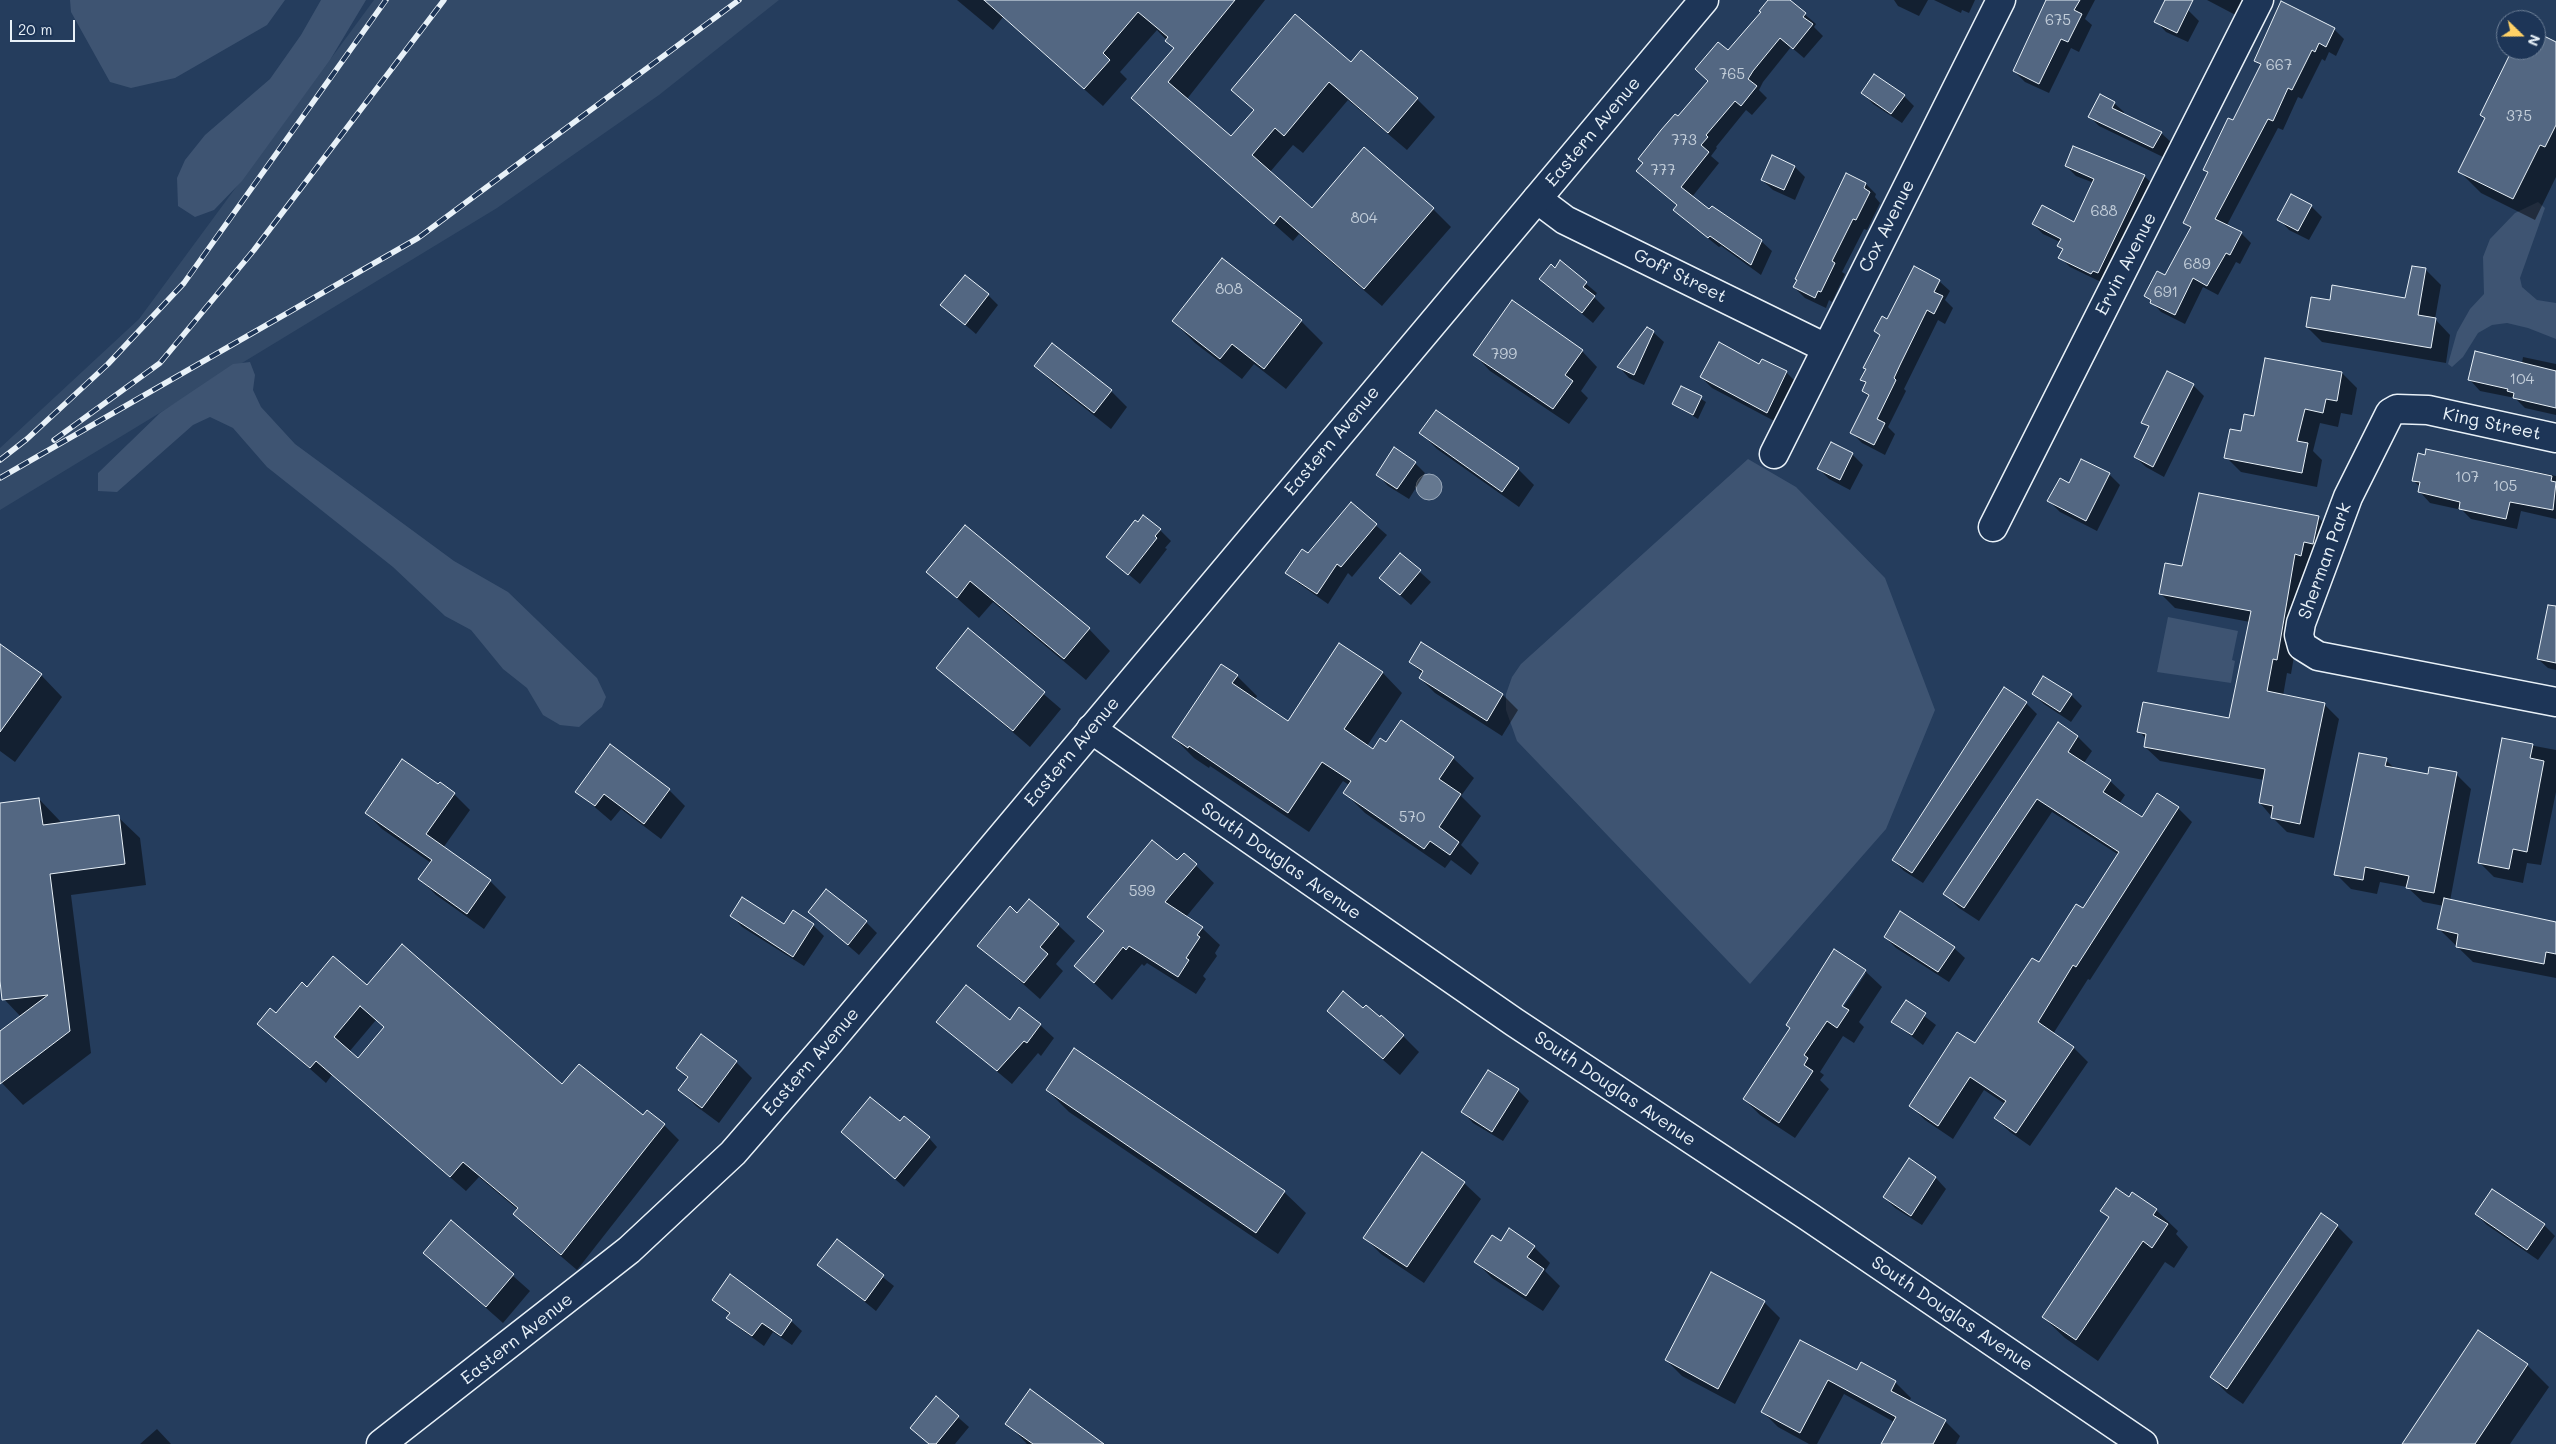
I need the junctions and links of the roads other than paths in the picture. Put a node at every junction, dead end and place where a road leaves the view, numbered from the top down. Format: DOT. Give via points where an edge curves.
graph roads {
  1 [pos="1704,0"];
  2 [pos="2001,0"];
  3 [pos="2258,0"];
  4 [pos="1537,199"];
  5 [pos="1826,348"];
  6 [pos="2428,410"];
  7 [pos="2556,438"];
  8 [pos="1774,454"];
  9 [pos="1993,527"];
  10 [pos="2556,702"];
  11 [pos="1091,729"];
  12 [pos="381,1444"];
  13 [pos="2142,1444"];
  1 -- 4 [label="street, Eastern Avenue"];
  2 -- 5 [label="street, Cox Avenue"];
  3 -- 9 [label="street, Ervin Avenue"];
  4 -- 5 [label="street, Goff Street" via="1565,220"];
  4 -- 11 [label="street, Eastern Avenue"];
  5 -- 8 [label="street, Cox Avenue"];
  6 -- 7 [label="street, King Street"];
  6 -- 10 [label="street, Sherman Park" via="2397,408 2390,413 2348,497 2301,623 2299,635 2302,646 2318,656 2339,661"];
  11 -- 12 [label="street, Eastern Avenue" via="733,1153 628,1250"];
  11 -- 13 [label="street, South Douglas Avenue" via="1514,1022 1809,1217"];
}
